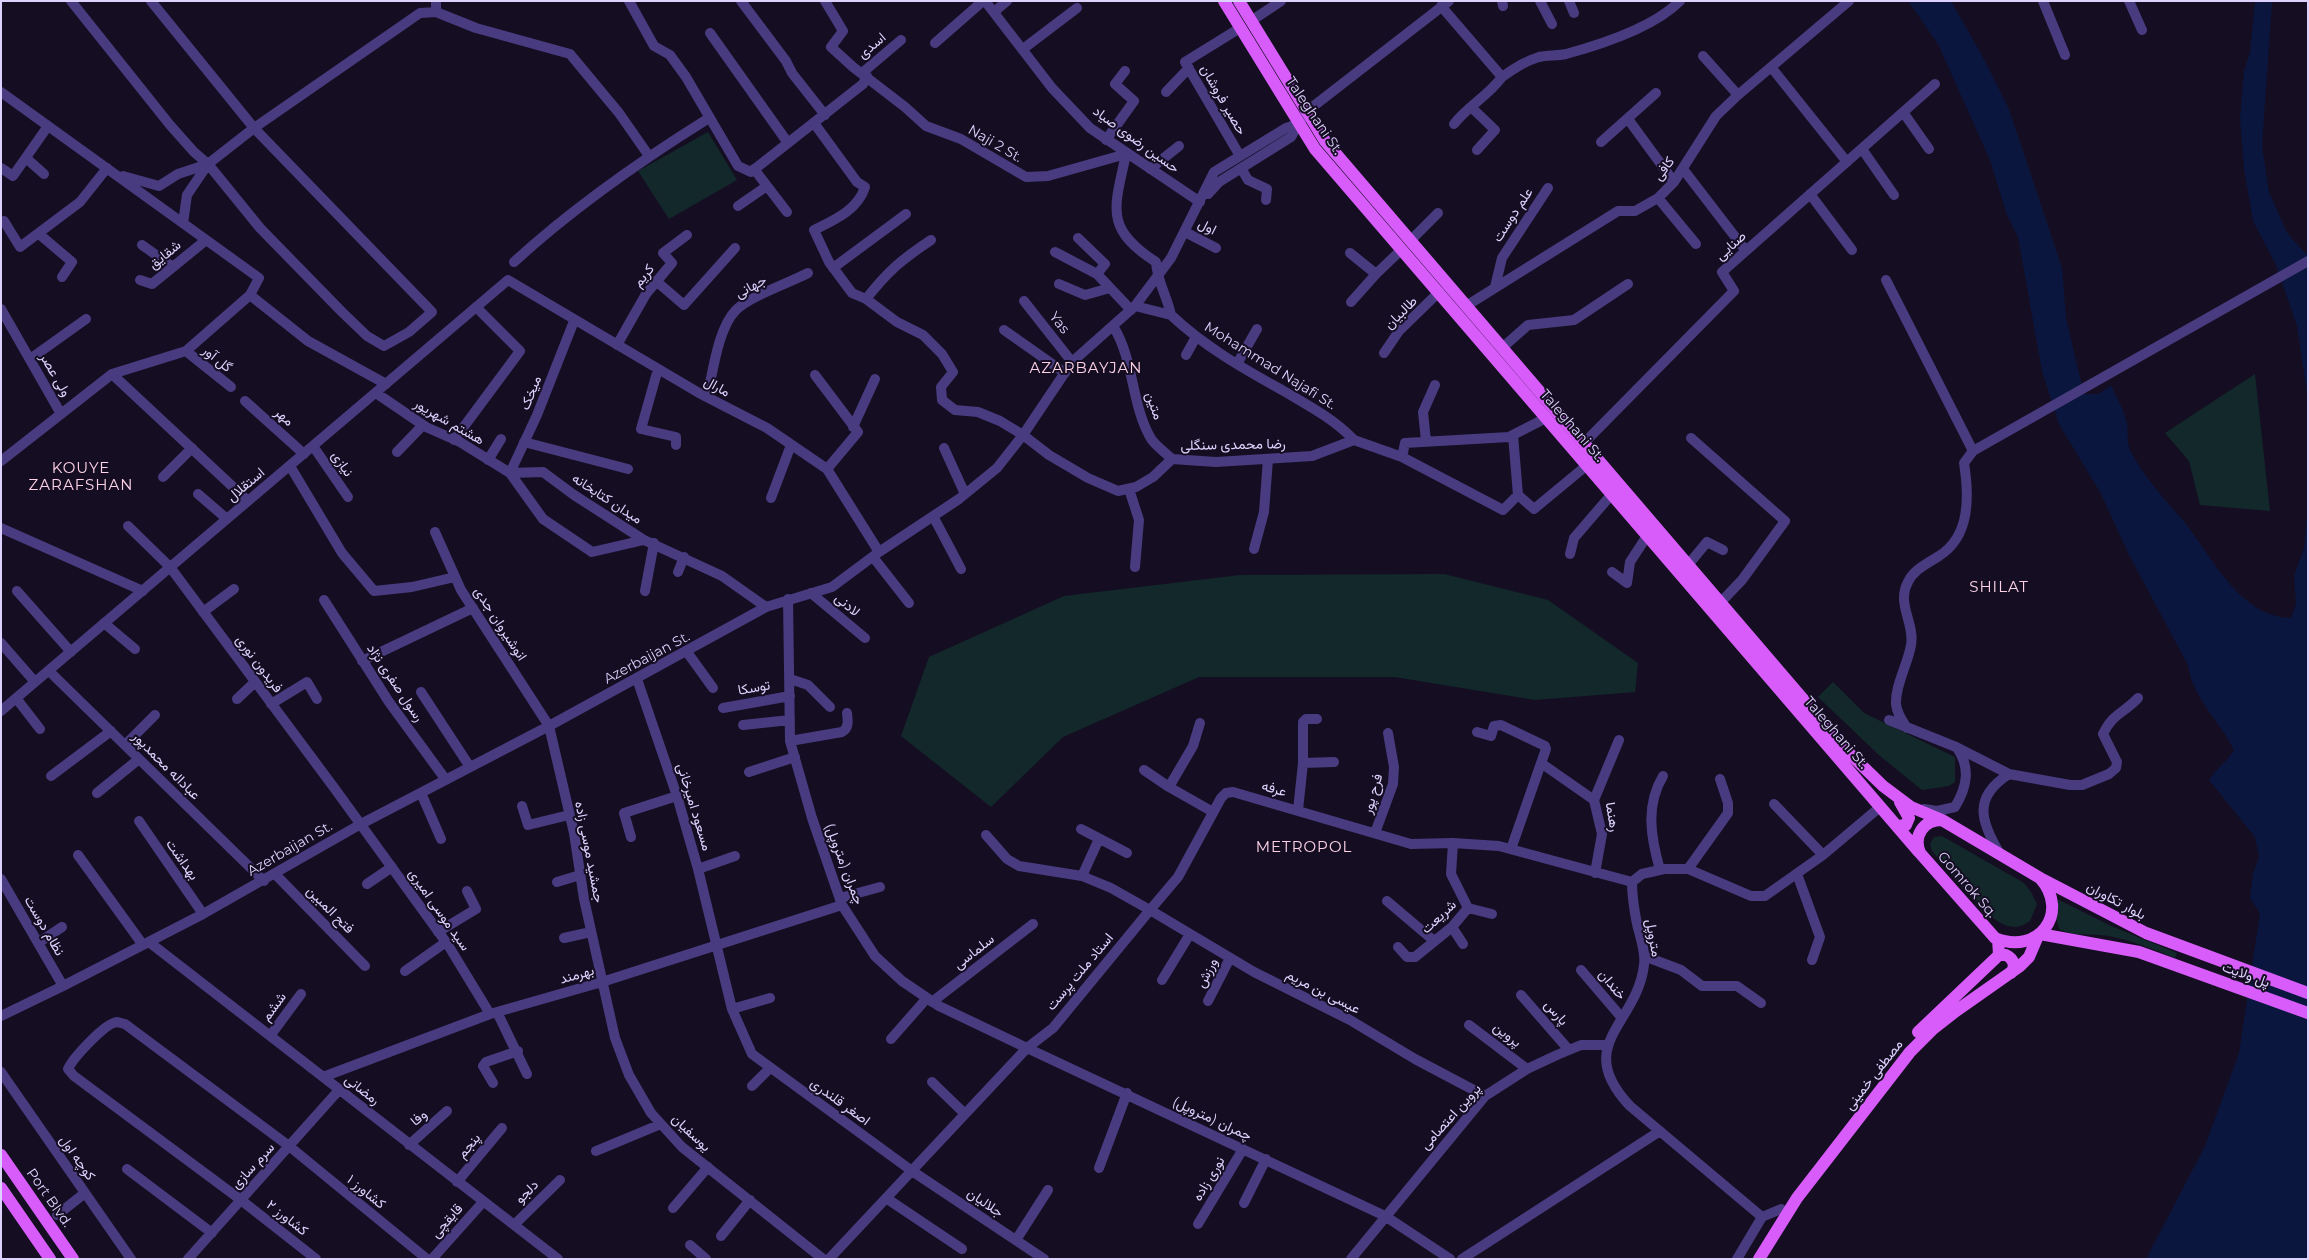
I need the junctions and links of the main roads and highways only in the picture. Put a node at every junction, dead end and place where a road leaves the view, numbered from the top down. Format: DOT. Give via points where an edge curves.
graph roads {
  1 [pos="1224,1"];
  2 [pos="1239,1"];
  3 [pos="1246,24"];
  4 [pos="1406,246"];
  5 [pos="1579,447"];
  6 [pos="1897,798"];
  7 [pos="1942,820"];
  8 [pos="1897,826"];
  9 [pos="1920,853"];
  10 [pos="2040,878"];
  11 [pos="2039,936"];
  12 [pos="1998,939"];
  13 [pos="2180,947"];
  14 [pos="1999,955"];
  15 [pos="2011,973"];
  16 [pos="2308,993"];
  17 [pos="2308,1013"];
  18 [pos="1,1155"];
  19 [pos="1,1188"];
  20 [pos="50,1259"];
  21 [pos="73,1259"];
  22 [pos="1750,1259"];
  23 [pos="1759,1259"];
  1 -- 3 [label="main road, Taleghani St."];
  2 -- 3 [label="main road, Taleghani St."];
  3 -- 4 [label="main road, Taleghani St." via="1324,141"];
  3 -- 4 [label="main road, Taleghani St." via="1298,124 1315,149"];
  4 -- 5 [label="main road, Taleghani St." via="1466,306"];
  4 -- 5 [label="main road, Taleghani St." via="1439,292 1546,418"];
  5 -- 6 [label="main road, Taleghani St." via="1688,565 1850,754"];
  5 -- 8 [label="main road, Taleghani St." via="1586,466"];
  6 -- 7 [label="main road, Taleghani St."];
  6 -- 8 [label="main road" via="1909,818 1906,825"];
  7 -- 9 [label="main road, Gomrok Sq." via="1931,821 1920,832 1917,843"];
  7 -- 10 [label="main road"];
  8 -- 9 [label="main road, Taleghani St."];
  9 -- 12 [label="main road, Gomrok Sq." via="1988,932"];
  10 -- 11 [label="main road" via="2052,902 2050,920"];
  10 -- 13 [label="main road, بلوار تکاوران"];
  11 -- 12 [label="main road, Gomrok Sq." via="2022,943"];
  11 -- 15 [label="main road, مصطفی خمینی" via="2029,957"];
  11 -- 17 [label="main road, پل ولایت" via="2139,952"];
  12 -- 14 [label="main road"];
  13 -- 16 [label="main road, پل ولایت"];
  14 -- 15 [label="main road" via="2006,954 2012,959"];
  14 -- 22 [label="main road" via="1913,1037 1781,1210"];
  15 -- 23 [label="main road, مصطفی خمینی" via="1956,1011 1910,1052 1797,1198"];
  18 -- 21 [label="main road, Port Blvd."];
  19 -- 20 [label="main road"];
}
